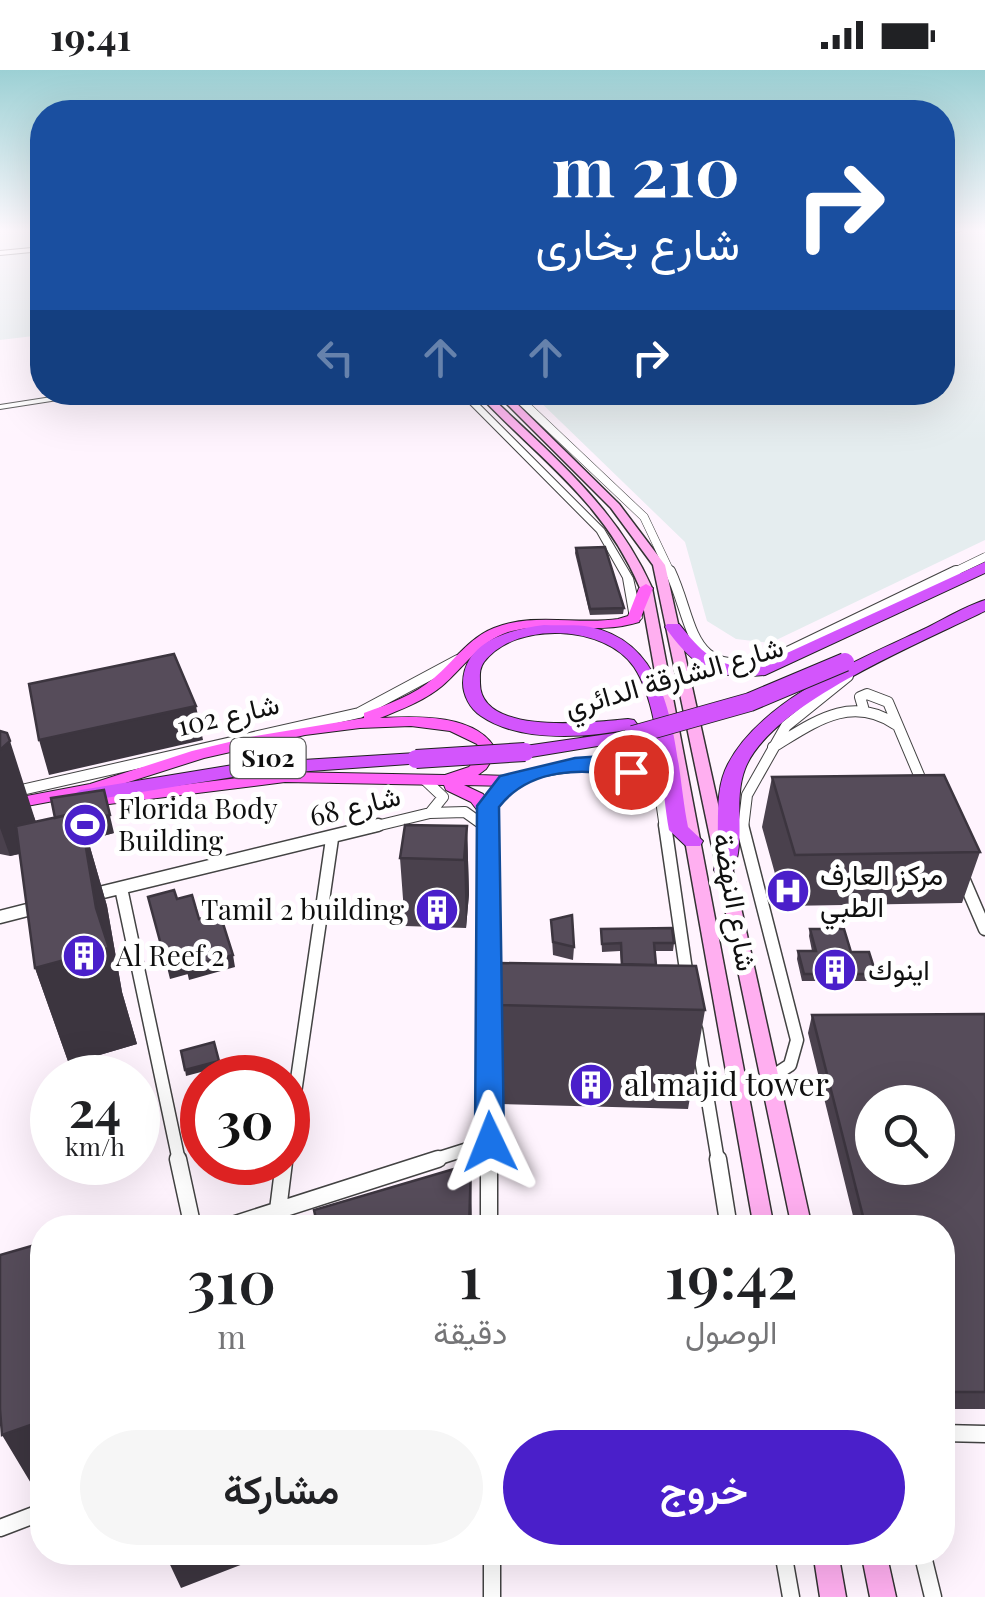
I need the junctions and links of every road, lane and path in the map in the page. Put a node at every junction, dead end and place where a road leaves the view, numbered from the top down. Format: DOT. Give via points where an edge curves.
graph roads {
  1 [pos="30,400"];
  2 [pos="30,401"];
  3 [pos="0,405"];
  4 [pos="475,405"];
  5 [pos="493,405"];
  6 [pos="516,405"];
  7 [pos="520,405"];
  8 [pos="523,410"];
  9 [pos="570,463"];
  10 [pos="602,476"];
  11 [pos="551,478"];
  12 [pos="575,486"];
  13 [pos="613,537"];
  14 [pos="985,557"];
  15 [pos="662,561"];
  16 [pos="985,566"];
  17 [pos="985,578"];
  18 [pos="646,588"];
  19 [pos="985,590"];
  20 [pos="985,604"];
  21 [pos="636,618"];
  22 [pos="673,626"];
  23 [pos="458,660"];
  24 [pos="843,664"];
  25 [pos="328,728"];
  26 [pos="631,729"];
  27 [pos="662,737"];
  28 [pos="773,747"];
  29 [pos="417,754"];
  30 [pos="119,780"];
  31 [pos="431,780"];
  32 [pos="508,781"];
  33 [pos="0,795"];
  34 [pos="661,798"];
  35 [pos="60,800"];
  36 [pos="0,806"];
  37 [pos="932,807"];
  38 [pos="430,813"];
  39 [pos="0,814"];
  40 [pos="487,819"];
  41 [pos="332,839"];
  42 [pos="694,841"];
  43 [pos="955,859"];
  44 [pos="724,870"];
  45 [pos="122,888"];
  46 [pos="84,896"];
  47 [pos="47,906"];
  48 [pos="0,916"];
  49 [pos="985,929"];
  50 [pos="692,1000"];
  51 [pos="695,1020"];
  52 [pos="301,1055"];
  53 [pos="770,1078"];
  54 [pos="490,1142"];
  55 [pos="281,1185"];
  56 [pos="278,1210"];
  57 [pos="190,1215"];
  58 [pos="263,1215"];
  59 [pos="490,1215"];
  60 [pos="727,1215"];
  61 [pos="762,1215"];
  62 [pos="799,1215"];
  63 [pos="955,1434"];
  64 [pos="985,1434"];
  65 [pos="30,1517"];
  66 [pos="0,1528"];
  67 [pos="492,1565"];
  68 [pos="786,1565"];
  69 [pos="827,1565"];
  70 [pos="877,1565"];
  71 [pos="925,1565"];
  72 [pos="492,1597"];
  73 [pos="791,1597"];
  74 [pos="833,1597"];
  75 [pos="883,1597"];
  76 [pos="933,1597"];
  1 -- 3 [label="street"];
  2 -- 3 [label="street"];
  4 -- 11 [label="street"];
  5 -- 12 [label="main road, شارع النهضة"];
  6 -- 8 [label="main road"];
  7 -- 8 [label="street"];
  8 -- 9 [label="main road"];
  8 -- 10 [label="street"];
  9 -- 10 [label="main road"];
  9 -- 15 [label="main road"];
  10 -- 15 [label="street" via="644,517"];
  11 -- 12 [label="main road"];
  11 -- 13 [label="street"];
  12 -- 13 [label="main road, شارع النهضة"];
  13 -- 18 [label="main road, شارع النهضة"];
  13 -- 21 [label="street"];
  14 -- 15 [label="street" via="753,664 697,646"];
  15 -- 22 [label="main road, شارع النهضة"];
  16 -- 22 [label="highway" via="765,670 704,664"];
  17 -- 24 [label="highway, شارع الشارقة الدائري / S102"];
  18 -- 21 [label="main road"];
  18 -- 42 [label="main road, شارع النهضة"];
  19 -- 24 [label="highway, شارع الشارقة الدائري / S102"];
  20 -- 24 [label="highway"];
  21 -- 23 [label="main road" via="612,625 519,626 484,638"];
  22 -- 44 [label="main road, شارع النهضة"];
  23 -- 25 [label="main road" via="440,681 403,704"];
  23 -- 33 [label="street, شارع 102" via="359,713"];
  24 -- 26 [label="highway, شارع الشارقة الدائري / S102, bridge" via="750,702"];
  24 -- 28 [label="street"];
  24 -- 44 [label="highway" via="744,750 730,787"];
  25 -- 30 [label="main road"];
  25 -- 31 [label="main road" via="428,722 459,727 484,741 489,752 482,766"];
  26 -- 27 [label="highway" via="566,732 507,721 472,692 472,668 485,650 525,633 565,630 617,642 648,669"];
  26 -- 29 [label="highway, شارع الشارقة الدائري / S102, bridge" via="526,748"];
  27 -- 34 [label="street" via="654,749"];
  27 -- 42 [label="highway" via="678,830"];
  28 -- 37 [label="street" via="840,710 863,706 898,726"];
  28 -- 53 [label="street" via="746,795 741,821 797,1040 790,1066"];
  29 -- 30 [label="highway, شارع 102 / S102" via="266,758"];
  29 -- 35 [label="highway, شارع 102 / S102" via="239,770"];
  30 -- 36 [label="main road, شارع 102 / S102"];
  31 -- 32 [label="main road"];
  31 -- 35 [label="main road" via="285,777"];
  31 -- 38 [label="street, شارع 68" via="443,797"];
  31 -- 40 [label="main road" via="470,793"];
  32 -- 34 [label="street" via="603,763 643,778"];
  32 -- 40 [label="street" via="491,798"];
  34 -- 50 [label="street"];
  35 -- 39 [label="main road, شارع 102 / S102"];
  38 -- 40 [label="street, شارع 68"];
  38 -- 41 [label="street, شارع 68"];
  40 -- 54 [label="street"];
  41 -- 45 [label="street, شارع 68"];
  41 -- 52 [label="street"];
  42 -- 61 [label="main road, شارع النهضة"];
  43 -- 49 [label="street"];
  44 -- 53 [label="main road, شارع النهضة"];
  45 -- 46 [label="street, شارع 68"];
  45 -- 57 [label="street"];
  47 -- 48 [label="street"];
  51 -- 60 [label="street"];
  53 -- 62 [label="main road, شارع النهضة"];
  54 -- 56 [label="street"];
  54 -- 59 [label="street"];
  55 -- 56 [label="street"];
  56 -- 58 [label="street"];
  63 -- 64 [label="street"];
  65 -- 66 [label="street"];
  67 -- 72 [label="street"];
  68 -- 73 [label="street"];
  69 -- 74 [label="main road"];
  70 -- 75 [label="main road"];
  71 -- 76 [label="street"];
}
